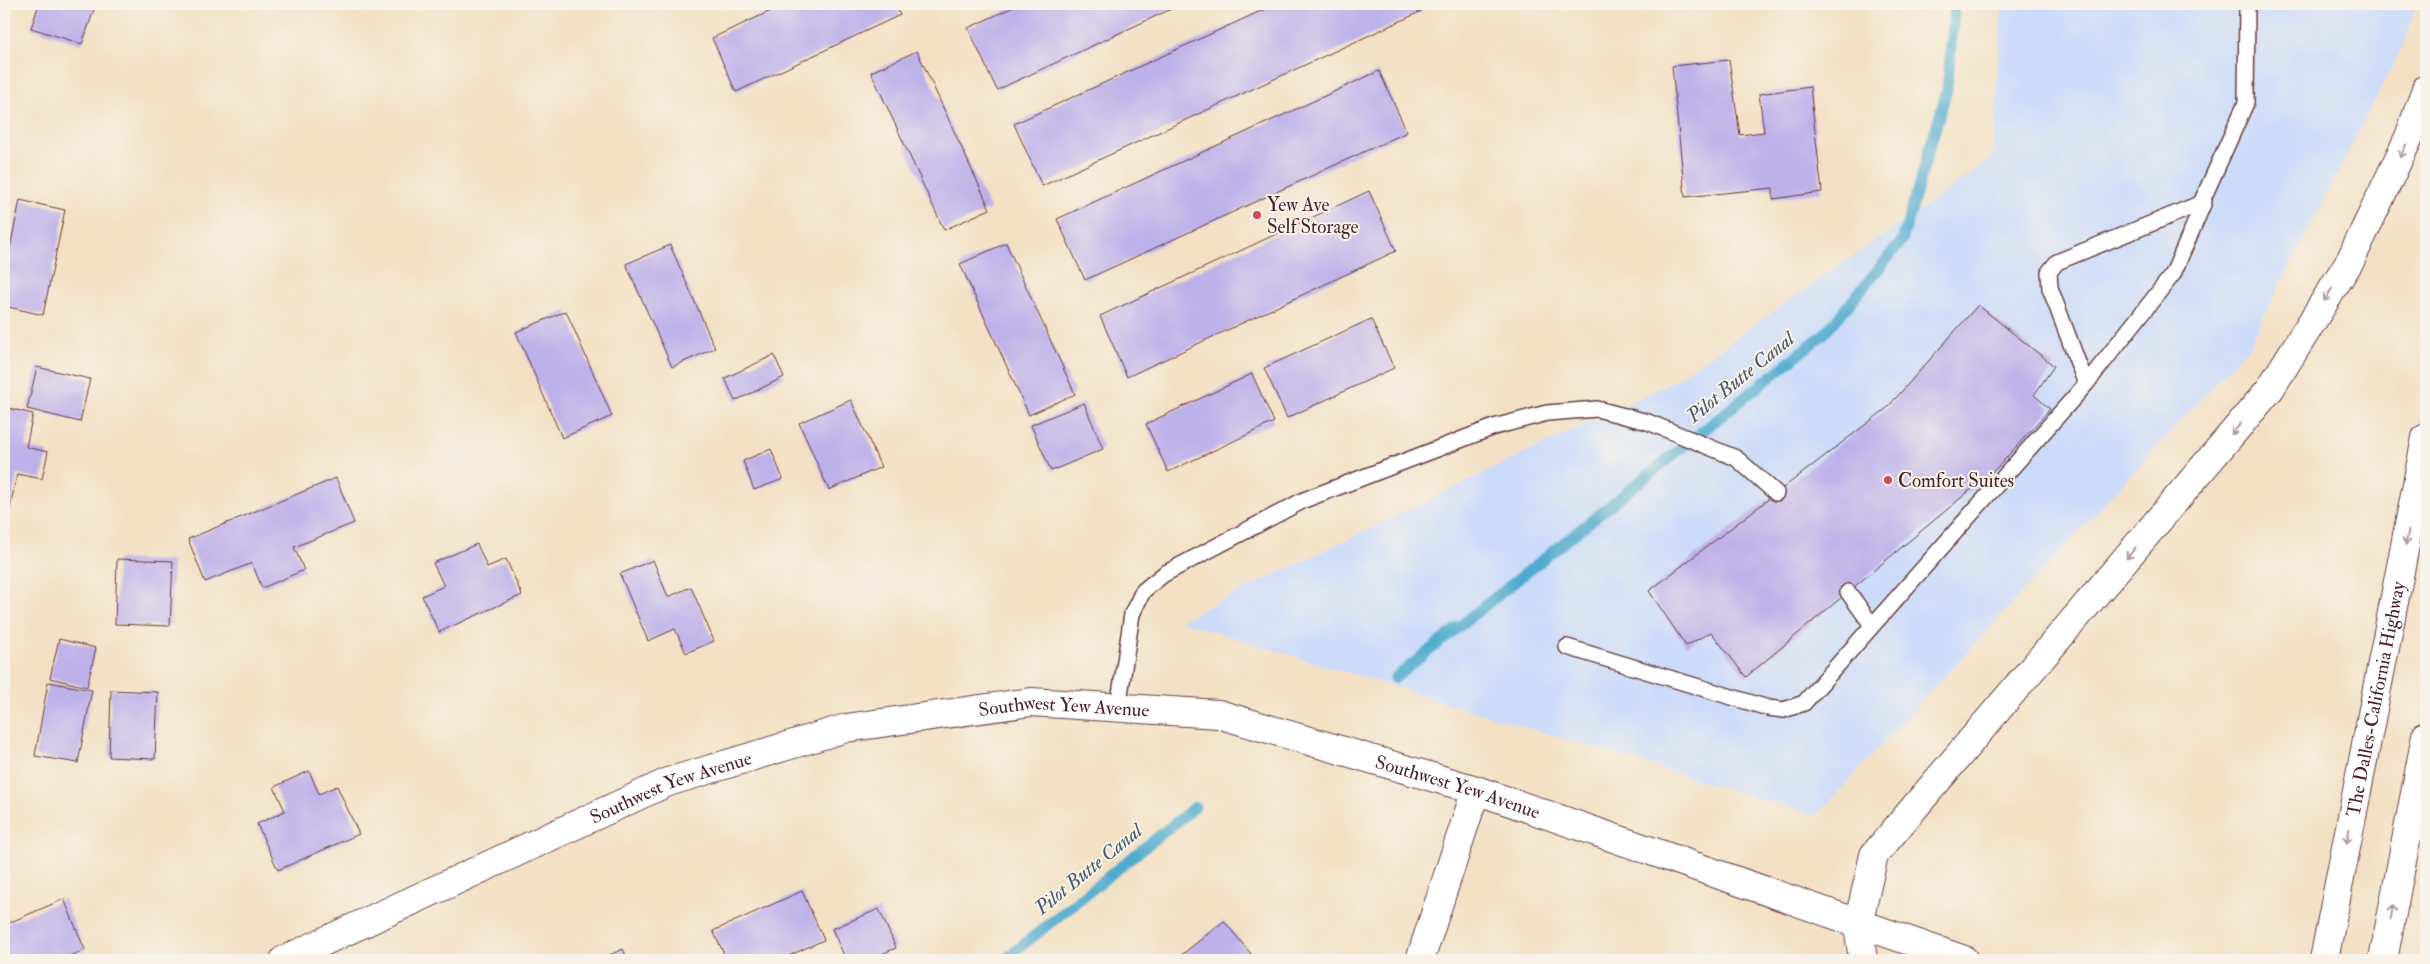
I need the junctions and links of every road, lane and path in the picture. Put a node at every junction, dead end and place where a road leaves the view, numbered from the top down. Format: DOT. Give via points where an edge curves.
graph roads {
  1 [pos="2247,4"];
  2 [pos="2426,89"];
  3 [pos="2201,204"];
  4 [pos="2086,384"];
  5 [pos="2426,438"];
  6 [pos="1776,493"];
  7 [pos="1848,592"];
  8 [pos="1872,625"];
  9 [pos="1567,647"];
  10 [pos="1118,708"];
  11 [pos="2426,736"];
  12 [pos="1476,790"];
  13 [pos="1858,925"];
  14 [pos="284,960"];
  15 [pos="1420,960"];
  16 [pos="1863,960"];
  17 [pos="1964,960"];
  18 [pos="2324,960"];
  19 [pos="2383,960"];
  1 -- 3 [label="lane" via="2246,103"];
  2 -- 13 [label="main road, one-way" via="2410,137 2351,259 2270,389 1874,855"];
  3 -- 4 [label="lane" via="2204,202 2173,274"];
  3 -- 4 [label="lane" via="2057,262 2049,272 2050,288"];
  4 -- 8 [label="lane"];
  5 -- 18 [label="main road, The Dalles-California Highway, one-way"];
  6 -- 10 [label="lane" via="1736,458 1648,422 1597,409 1547,413 1494,427 1304,500 1164,574 1142,592 1132,614"];
  7 -- 8 [label="lane"];
  8 -- 9 [label="lane" via="1804,703 1784,710 1768,708"];
  10 -- 12 [label="main road, Southwest Yew Avenue" via="1218,714"];
  10 -- 14 [label="main road, Southwest Yew Avenue" via="1031,702 846,728 668,782"];
  19 -- 11 [label="main road, one-way"];
  12 -- 13 [label="main road, Southwest Yew Avenue"];
  12 -- 15 [label="main road"];
  13 -- 16 [label="main road"];
  13 -- 17 [label="main road, Southwest Yew Avenue"];
}
